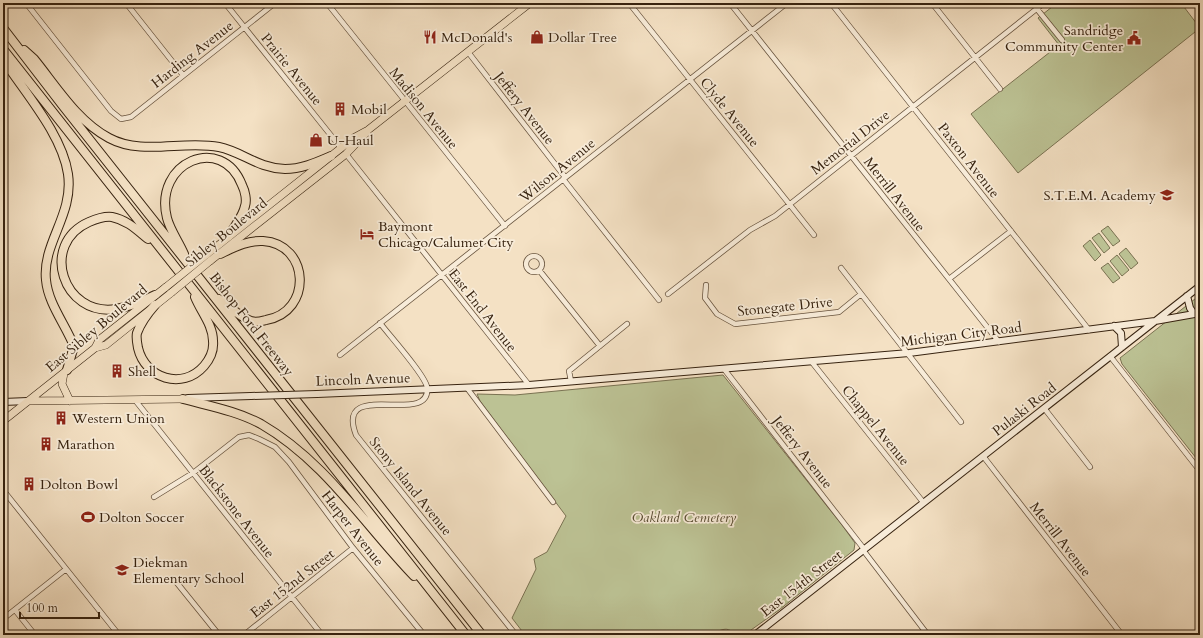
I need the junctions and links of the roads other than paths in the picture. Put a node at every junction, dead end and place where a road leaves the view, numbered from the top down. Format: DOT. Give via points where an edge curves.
graph roads {
  1 [pos="26,3"];
  2 [pos="126,3"];
  3 [pos="225,3"];
  4 [pos="275,3"];
  5 [pos="327,3"];
  6 [pos="530,3"];
  7 [pos="629,3"];
  8 [pos="730,3"];
  9 [pos="787,3"];
  10 [pos="831,3"];
  11 [pos="932,3"];
  12 [pos="1044,3"];
  13 [pos="1037,9"];
  14 [pos="244,27"];
  15 [pos="3,28"];
  16 [pos="752,30"];
  17 [pos="9,36"];
  18 [pos="1062,40"];
  19 [pos="3,49"];
  20 [pos="468,52"];
  21 [pos="975,57"];
  22 [pos="3,59"];
  23 [pos="183,76"];
  24 [pos="690,79"];
  25 [pos="1000,89"];
  26 [pos="405,101"];
  27 [pos="913,106"];
  28 [pos="368,130"];
  29 [pos="341,148"];
  30 [pos="346,154"];
  31 [pos="851,155"];
  32 [pos="332,156"];
  33 [pos="564,178"];
  34 [pos="789,204"];
  35 [pos="505,226"];
  36 [pos="1011,231"];
  37 [pos="814,235"];
  38 [pos="229,236"];
  39 [pos="161,248"];
  40 [pos="220,254"];
  41 [pos="208,258"];
  42 [pos="188,264"];
  43 [pos="841,268"];
  44 [pos="539,270"];
  45 [pos="442,275"];
  46 [pos="949,279"];
  47 [pos="706,285"];
  48 [pos="1200,286"];
  49 [pos="191,287"];
  50 [pos="668,294"];
  51 [pos="861,294"];
  52 [pos="155,295"];
  53 [pos="213,295"];
  54 [pos="1187,296"];
  55 [pos="659,300"];
  56 [pos="155,305"];
  57 [pos="1197,314"];
  58 [pos="1154,321"];
  59 [pos="380,323"];
  60 [pos="627,324"];
  61 [pos="1114,326"];
  62 [pos="1089,330"];
  63 [pos="999,342"];
  64 [pos="600,346"];
  65 [pos="1122,347"];
  66 [pos="95,348"];
  67 [pos="909,353"];
  68 [pos="340,355"];
  69 [pos="1110,356"];
  70 [pos="811,361"];
  71 [pos="724,369"];
  72 [pos="66,371"];
  73 [pos="571,381"];
  74 [pos="529,385"];
  75 [pos="467,388"];
  76 [pos="427,389"];
  77 [pos="183,399"];
  78 [pos="135,400"];
  79 [pos="28,401"];
  80 [pos="70,401"];
  81 [pos="3,402"];
  82 [pos="1044,408"];
  83 [pos="3,421"];
  84 [pos="961,422"];
  85 [pos="983,456"];
  86 [pos="1090,467"];
  87 [pos="1200,471"];
  88 [pos="193,473"];
  89 [pos="3,490"];
  90 [pos="154,497"];
  91 [pos="553,502"];
  92 [pos="924,502"];
  93 [pos="353,548"];
  94 [pos="864,549"];
  95 [pos="66,570"];
  96 [pos="177,583"];
  97 [pos="291,597"];
  98 [pos="15,610"];
  99 [pos="448,612"];
  100 [pos="3,619"];
  101 [pos="35,635"];
  102 [pos="119,635"];
  103 [pos="218,635"];
  104 [pos="244,635"];
  105 [pos="322,635"];
  106 [pos="424,635"];
  107 [pos="466,635"];
  108 [pos="482,635"];
  109 [pos="516,635"];
  110 [pos="721,635"];
  111 [pos="729,635"];
  112 [pos="755,635"];
  113 [pos="928,635"];
  114 [pos="1122,635"];
  1 -- 23 [label="street, Harding Avenue" via="110,111 121,119 131,117"];
  2 -- 23 [label="street"];
  3 -- 14 [label="street, Prairie Avenue"];
  4 -- 14 [label="street, Harding Avenue"];
  5 -- 26 [label="street, Madison Avenue"];
  6 -- 20 [label="main road, Sibley Boulevard"];
  7 -- 24 [label="street, Clyde Avenue"];
  8 -- 16 [label="street, Merrill Avenue"];
  9 -- 16 [label="street, Wilson Avenue"];
  10 -- 27 [label="street, Paxton Avenue"];
  11 -- 21 [label="street"];
  12 -- 13 [label="street, Memorial Drive"];
  13 -- 18 [label="street"];
  13 -- 21 [label="street, Memorial Drive"];
  14 -- 23 [label="street, Harding Avenue"];
  14 -- 29 [label="street, Prairie Avenue"];
  15 -- 17 [label="highway, Bishop Ford Freeway"];
  16 -- 24 [label="street, Wilson Avenue"];
  16 -- 31 [label="street, Merrill Avenue"];
  17 -- 32 [label="highway" via="34,59 87,122 109,138 121,143 133,146 220,147 259,164 286,169 313,164"];
  17 -- 42 [label="highway, Bishop Ford Freeway"];
  19 -- 39 [label="highway, Bishop Ford Freeway"];
  20 -- 26 [label="main road, Sibley Boulevard"];
  20 -- 33 [label="street, Jeffery Avenue"];
  21 -- 25 [label="street"];
  21 -- 27 [label="street, Memorial Drive"];
  22 -- 72 [label="highway" via="50,128 60,146 68,174 68,202 46,265 49,294 74,346"];
  24 -- 33 [label="street, Wilson Avenue"];
  24 -- 34 [label="street, Clyde Avenue"];
  26 -- 28 [label="main road, Sibley Boulevard"];
  26 -- 35 [label="street, Madison Avenue"];
  27 -- 31 [label="street, Memorial Drive"];
  27 -- 36 [label="street, Paxton Avenue"];
  28 -- 29 [label="main road, Sibley Boulevard"];
  28 -- 30 [label="main road, Sibley Boulevard"];
  29 -- 32 [label="main road, Sibley Boulevard"];
  30 -- 40 [label="main road, Sibley Boulevard"];
  30 -- 45 [label="street, East End Avenue"];
  31 -- 34 [label="street, Memorial Drive"];
  31 -- 46 [label="street, Merrill Avenue"];
  32 -- 38 [label="main road, Sibley Boulevard"];
  33 -- 35 [label="street, Wilson Avenue"];
  33 -- 55 [label="street, Jeffery Avenue"];
  34 -- 37 [label="street, Clyde Avenue"];
  34 -- 50 [label="street, Memorial Drive" via="750,230"];
  35 -- 45 [label="street, Wilson Avenue"];
  36 -- 46 [label="street"];
  36 -- 62 [label="street, Paxton Avenue"];
  38 -- 41 [label="main road, Sibley Boulevard"];
  38 -- 42 [label="highway" via="245,206 245,192 240,179 232,168 210,158 189,161 171,177 165,203 167,218"];
  39 -- 49 [label="highway, Bishop Ford Freeway"];
  39 -- 52 [label="highway" via="131,224 106,217 77,229 64,247 61,261 67,285 86,305 115,310"];
  40 -- 41 [label="main road, Sibley Boulevard"];
  40 -- 53 [label="highway" via="246,243 264,241 276,245 289,254 297,264 300,288 288,310 276,318 253,322 243,318"];
  41 -- 52 [label="main road, East Sibley Boulevard, bridge"];
  41 -- 56 [label="main road, Sibley Boulevard, bridge"];
  42 -- 53 [label="highway, Bishop Ford Freeway"];
  43 -- 51 [label="street"];
  44 -- 64 [label="street"];
  45 -- 59 [label="street, Wilson Avenue"];
  45 -- 74 [label="street, East End Avenue"];
  46 -- 63 [label="street, Merrill Avenue"];
  47 -- 51 [label="street, Stonegate Drive" via="705,298 717,314 735,324 839,312"];
  48 -- 54 [label="street, Pulaski Road"];
  49 -- 56 [label="highway" via="208,322 214,342 209,359 194,374 183,379 162,376 151,371 140,355 136,334"];
  49 -- 99 [label="highway, Bishop Ford Freeway"];
  51 -- 67 [label="street"];
  52 -- 66 [label="main road, East Sibley Boulevard" via="99,340"];
  53 -- 108 [label="highway, Bishop Ford Freeway"];
  54 -- 57 [label="street" via="1190,308"];
  54 -- 58 [label="street, Pulaski Road"];
  56 -- 66 [label="main road, Sibley Boulevard" via="106,345"];
  57 -- 58 [label="street, Michigan City Road"];
  58 -- 61 [label="street, Michigan City Road"];
  58 -- 65 [label="street, Pulaski Road"];
  59 -- 68 [label="street, Wilson Avenue"];
  59 -- 76 [label="street" via="426,382"];
  60 -- 64 [label="street"];
  61 -- 62 [label="street, Michigan City Road"];
  61 -- 65 [label="street" via="1121,333"];
  62 -- 63 [label="street, Michigan City Road"];
  63 -- 67 [label="street, Michigan City Road"];
  64 -- 73 [label="street" via="569,371"];
  65 -- 69 [label="street, Pulaski Road"];
  66 -- 72 [label="main road, East Sibley Boulevard"];
  67 -- 70 [label="street, Michigan City Road"];
  67 -- 84 [label="street"];
  69 -- 82 [label="street, Pulaski Road"];
  69 -- 87 [label="street"];
  70 -- 71 [label="street, Michigan City Road"];
  70 -- 92 [label="street, Chappel Avenue"];
  71 -- 73 [label="street, Lincoln Avenue"];
  71 -- 94 [label="street, Jeffery Avenue"];
  72 -- 79 [label="main road, East Sibley Boulevard"];
  72 -- 80 [label="main road" via="62,384"];
  73 -- 74 [label="street, Lincoln Avenue"];
  74 -- 75 [label="street, Lincoln Avenue"];
  75 -- 76 [label="street, Lincoln Avenue"];
  75 -- 91 [label="street"];
  76 -- 77 [label="street, Lincoln Avenue, bridge"];
  76 -- 109 [label="street, Stony Island Avenue" via="424,400 415,404 359,407 354,415 353,427 356,435"];
  77 -- 78 [label="main road, Lincoln Avenue"];
  77 -- 99 [label="highway" via="231,412 260,424 289,443 339,489 401,562"];
  78 -- 80 [label="main road, Lincoln Avenue"];
  78 -- 88 [label="street, Blackstone Avenue"];
  79 -- 80 [label="main road, Lincoln Avenue"];
  79 -- 81 [label="street, Lincoln Avenue"];
  79 -- 83 [label="main road, East Sibley Boulevard"];
  82 -- 85 [label="street, Pulaski Road"];
  82 -- 86 [label="street"];
  85 -- 92 [label="street, Pulaski Road"];
  85 -- 114 [label="street, Merrill Avenue"];
  88 -- 90 [label="street"];
  88 -- 93 [label="street, Harper Avenue" via="240,437 249,435 259,439 275,447 289,462"];
  88 -- 97 [label="street, Blackstone Avenue"];
  89 -- 95 [label="street"];
  92 -- 94 [label="street, Pulaski Road"];
  93 -- 97 [label="street, East 152nd Street"];
  93 -- 106 [label="street, Harper Avenue"];
  94 -- 112 [label="street, East 154th Street"];
  94 -- 113 [label="street"];
  95 -- 98 [label="street"];
  95 -- 102 [label="street"];
  96 -- 103 [label="street"];
  97 -- 104 [label="street, East 152nd Street"];
  97 -- 105 [label="street, Blackstone Avenue"];
  98 -- 100 [label="street"];
  98 -- 101 [label="street"];
  99 -- 107 [label="highway, Bishop Ford Freeway"];
  110 -- 111 [label="street"];
}
